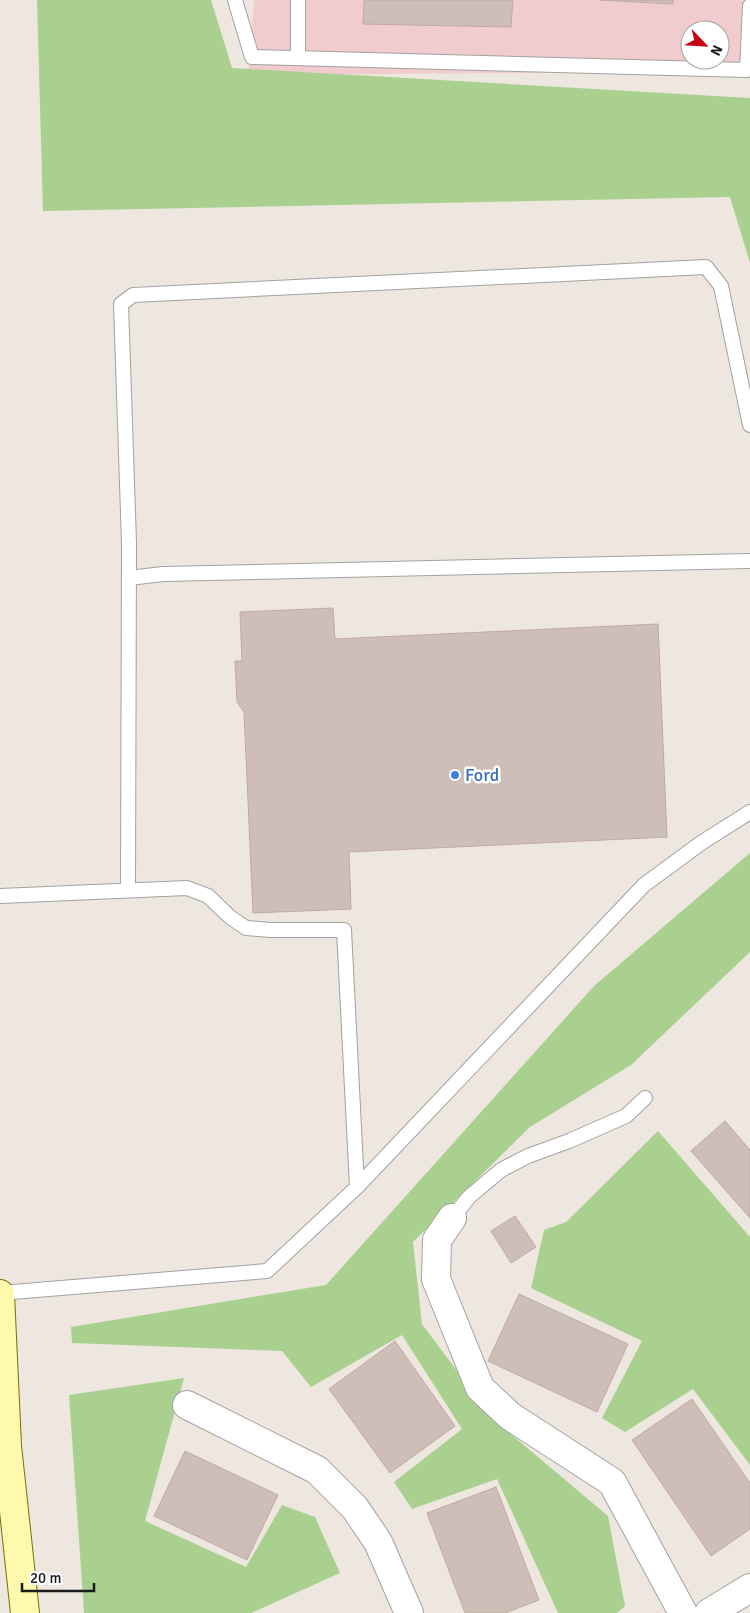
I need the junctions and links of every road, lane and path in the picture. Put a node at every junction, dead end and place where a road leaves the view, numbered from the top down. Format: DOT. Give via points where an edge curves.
graph roads {
  1 [pos="235,0"];
  2 [pos="298,0"];
  3 [pos="750,6"];
  4 [pos="298,58"];
  5 [pos="750,425"];
  6 [pos="750,561"];
  7 [pos="129,578"];
  8 [pos="750,812"];
  9 [pos="128,890"];
  10 [pos="0,896"];
  11 [pos="645,1098"];
  12 [pos="357,1187"];
  13 [pos="452,1218"];
  14 [pos="0,1293"];
  15 [pos="187,1405"];
  16 [pos="750,1588"];
  17 [pos="25,1613"];
  18 [pos="409,1613"];
  19 [pos="683,1613"];
  20 [pos="709,1613"];
  1 -- 4 [label="lane" via="252,56"];
  2 -- 4 [label="lane"];
  3 -- 4 [label="lane" via="747,70"];
  5 -- 7 [label="lane" via="721,286 706,268 133,295 121,304"];
  6 -- 7 [label="lane" via="163,574"];
  7 -- 9 [label="lane"];
  8 -- 12 [label="lane" via="644,885"];
  9 -- 10 [label="lane"];
  9 -- 12 [label="lane" via="187,888 208,896 246,928 344,930"];
  11 -- 13 [label="lane" via="626,1116 500,1170 469,1197"];
  12 -- 14 [label="lane" via="267,1271"];
  13 -- 19 [label="street" via="438,1240 436,1279 480,1388 510,1416 612,1482"];
  14 -- 17 [label="main road" via="7,1446"];
  15 -- 18 [label="street" via="317,1470 355,1508 378,1542"];
  16 -- 20 [label="street"];
}
